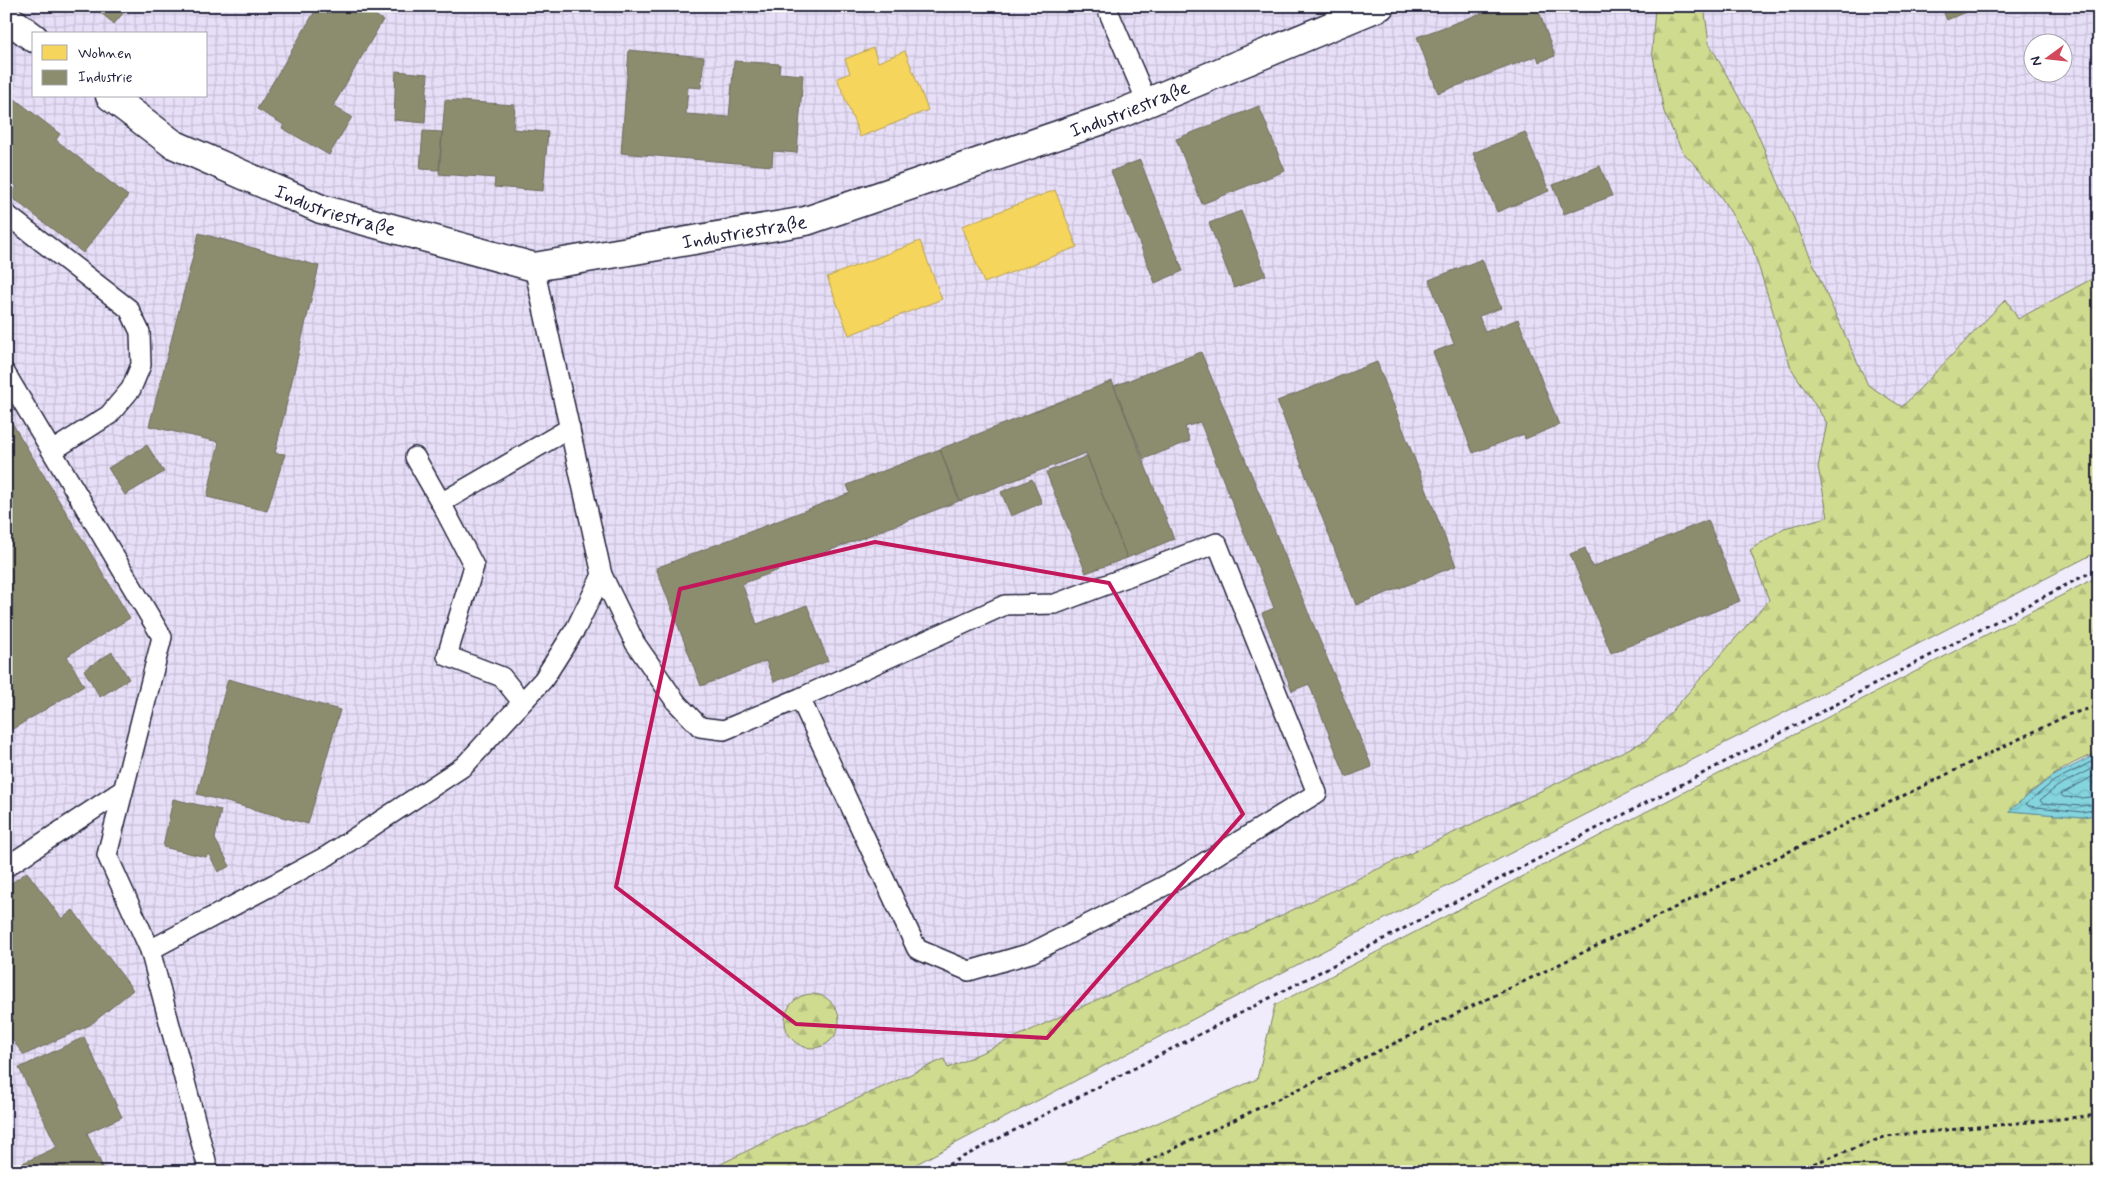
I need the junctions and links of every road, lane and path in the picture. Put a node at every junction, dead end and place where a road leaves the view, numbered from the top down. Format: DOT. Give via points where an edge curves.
graph roads {
  1 [pos="1106,6"];
  2 [pos="1380,6"];
  3 [pos="6,17"];
  4 [pos="32,36"];
  5 [pos="113,98"];
  6 [pos="1147,102"];
  7 [pos="6,214"];
  8 [pos="534,267"];
  9 [pos="6,374"];
  10 [pos="570,428"];
  11 [pos="52,451"];
  12 [pos="415,457"];
  13 [pos="441,503"];
  14 [pos="2099,568"];
  15 [pos="602,575"];
  16 [pos="800,698"];
  17 [pos="522,702"];
  18 [pos="2099,706"];
  19 [pos="123,790"];
  20 [pos="6,867"];
  21 [pos="150,950"];
  22 [pos="2099,1115"];
  23 [pos="210,1172"];
  24 [pos="934,1172"];
  25 [pos="1126,1172"];
  26 [pos="1791,1172"];
  1 -- 6 [label="lane"];
  2 -- 6 [label="street, Industriestraße"];
  3 -- 4 [label="street"];
  5 -- 8 [label="street, Industriestraße" via="173,144 321,208"];
  6 -- 8 [label="street, Industriestraße" via="806,222"];
  7 -- 11 [label="lane" via="129,308 140,332 141,365 130,389 109,414"];
  8 -- 10 [label="lane"];
  9 -- 11 [label="lane"];
  10 -- 13 [label="lane"];
  10 -- 15 [label="lane"];
  11 -- 19 [label="lane" via="162,637"];
  12 -- 13 [label="lane"];
  13 -- 17 [label="lane" via="474,566 447,656 502,677"];
  14 -- 24 [label="path"];
  15 -- 16 [label="lane" via="635,643 676,702 700,727 724,730"];
  15 -- 17 [label="lane" via="576,628 543,680"];
  16 -- 16 [label="lane" via="1005,605 1055,604 1217,543 1317,793 1168,884 1031,953 969,971 917,949"];
  17 -- 21 [label="lane" via="464,766 327,856"];
  18 -- 25 [label="path" via="2070,714"];
  19 -- 20 [label="lane"];
  19 -- 21 [label="lane" via="107,855"];
  21 -- 23 [label="lane"];
  22 -- 26 [label="path" via="1887,1136"];
}
